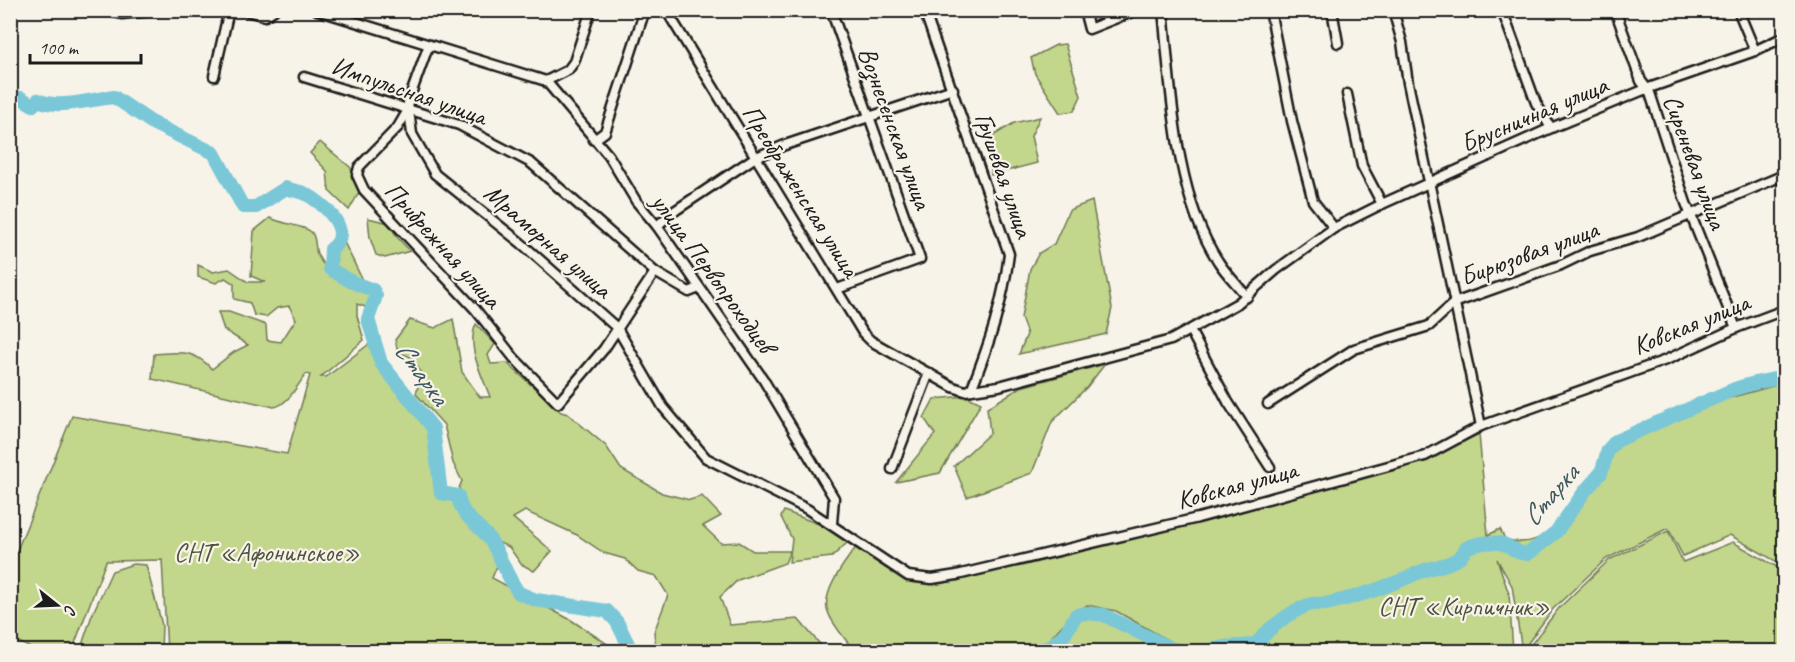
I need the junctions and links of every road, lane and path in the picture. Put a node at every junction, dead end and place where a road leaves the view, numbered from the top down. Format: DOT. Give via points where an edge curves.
graph roads {
  1 [pos="104,10"];
  2 [pos="163,10"];
  3 [pos="229,10"];
  4 [pos="243,10"];
  5 [pos="273,10"];
  6 [pos="317,10"];
  7 [pos="591,10"];
  8 [pos="645,10"];
  9 [pos="658,10"];
  10 [pos="831,10"];
  11 [pos="924,10"];
  12 [pos="1084,10"];
  13 [pos="1137,10"];
  14 [pos="1163,10"];
  15 [pos="1270,10"];
  16 [pos="1332,10"];
  17 [pos="1393,10"];
  18 [pos="1502,10"];
  19 [pos="1615,10"];
  20 [pos="1738,10"];
  21 [pos="1785,37"];
  22 [pos="1338,43"];
  23 [pos="428,47"];
  24 [pos="1755,51"];
  25 [pos="214,76"];
  26 [pos="304,77"];
  27 [pos="546,81"];
  28 [pos="953,89"];
  29 [pos="1646,89"];
  30 [pos="1347,94"];
  31 [pos="408,109"];
  32 [pos="869,117"];
  33 [pos="1551,128"];
  34 [pos="594,140"];
  35 [pos="754,158"];
  36 [pos="1785,175"];
  37 [pos="1429,182"];
  38 [pos="1382,204"];
  39 [pos="1691,215"];
  40 [pos="657,226"];
  41 [pos="1334,228"];
  42 [pos="655,272"];
  43 [pos="699,288"];
  44 [pos="837,289"];
  45 [pos="1247,297"];
  46 [pos="1454,303"];
  47 [pos="1785,310"];
  48 [pos="617,328"];
  49 [pos="1736,328"];
  50 [pos="1191,332"];
  51 [pos="929,374"];
  52 [pos="971,390"];
  53 [pos="1268,404"];
  54 [pos="1481,426"];
  55 [pos="706,458"];
  56 [pos="1270,467"];
  57 [pos="892,469"];
  58 [pos="832,524"];
  1 -- 2 [label="street" via="122,14"];
  3 -- 25 [label="street"];
  4 -- 5 [label="street" via="265,16"];
  6 -- 23 [label="street"];
  7 -- 27 [label="street" via="574,62 568,70"];
  8 -- 34 [label="street" via="605,132"];
  9 -- 35 [label="street, Преображенская улица" via="668,13"];
  10 -- 32 [label="street, Вознесенская улица"];
  11 -- 28 [label="street, Грушевая улица"];
  12 -- 13 [label="street" via="1089,29"];
  14 -- 45 [label="street" via="1175,130 1195,214 1218,261"];
  15 -- 41 [label="street" via="1313,201"];
  16 -- 22 [label="street"];
  17 -- 37 [label="street"];
  18 -- 33 [label="street" via="1536,103"];
  19 -- 29 [label="street, Сиреневая улица"];
  20 -- 24 [label="street"];
  21 -- 24 [label="street, Брусничная улица"];
  23 -- 27 [label="street"];
  23 -- 31 [label="street, Мраморная улица"];
  24 -- 29 [label="street, Брусничная улица"];
  26 -- 31 [label="street, Импульсная улица"];
  27 -- 34 [label="street, улица Первопроходцев"];
  28 -- 32 [label="street"];
  28 -- 52 [label="street, Грушевая улица" via="1010,254 1005,294"];
  29 -- 33 [label="street, Брусничная улица"];
  29 -- 39 [label="street, Сиреневая улица"];
  30 -- 38 [label="street" via="1362,166"];
  31 -- 42 [label="street, Импульсная улица" via="459,125 531,163"];
  31 -- 48 [label="street, Мраморная улица" via="412,134 435,174"];
  31 -- 48 [label="street, Прибрежная улица" via="398,127 359,167 357,175 364,190 558,403"];
  32 -- 35 [label="street"];
  32 -- 44 [label="street, Вознесенская улица" via="920,259"];
  33 -- 37 [label="street, Брусничная улица"];
  34 -- 40 [label="street, улица Первопроходцев"];
  35 -- 40 [label="street"];
  35 -- 44 [label="street, Преображенская улица"];
  36 -- 39 [label="street, Бирюзовая улица"];
  37 -- 38 [label="street, Брусничная улица"];
  37 -- 46 [label="street"];
  38 -- 41 [label="street, Брусничная улица"];
  39 -- 46 [label="street, Бирюзовая улица"];
  39 -- 49 [label="street, Сиреневая улица"];
  40 -- 43 [label="street, улица Первопроходцев"];
  41 -- 45 [label="street, Брусничная улица"];
  42 -- 43 [label="street, Импульсная улица" via="689,292"];
  42 -- 48 [label="street"];
  43 -- 58 [label="street, улица Первопроходцев" via="763,379 834,498"];
  44 -- 51 [label="street, Преображенская улица" via="863,333"];
  45 -- 50 [label="street, Брусничная улица"];
  46 -- 53 [label="street, Бирюзовая улица" via="1429,326 1354,349"];
  46 -- 54 [label="street"];
  47 -- 49 [label="street, Ковская улица"];
  48 -- 55 [label="street, Мраморная улица" via="663,407"];
  49 -- 54 [label="street, Ковская улица" via="1666,360"];
  50 -- 52 [label="street, Брусничная улица" via="1149,347"];
  50 -- 56 [label="street" via="1228,402"];
  51 -- 52 [label="street, Преображенская улица" via="953,387"];
  51 -- 57 [label="street"];
  54 -- 58 [label="street, Ковская улица" via="1425,456 1198,518 932,579 908,576"];
  55 -- 58 [label="street, Ковская улица"];
}
